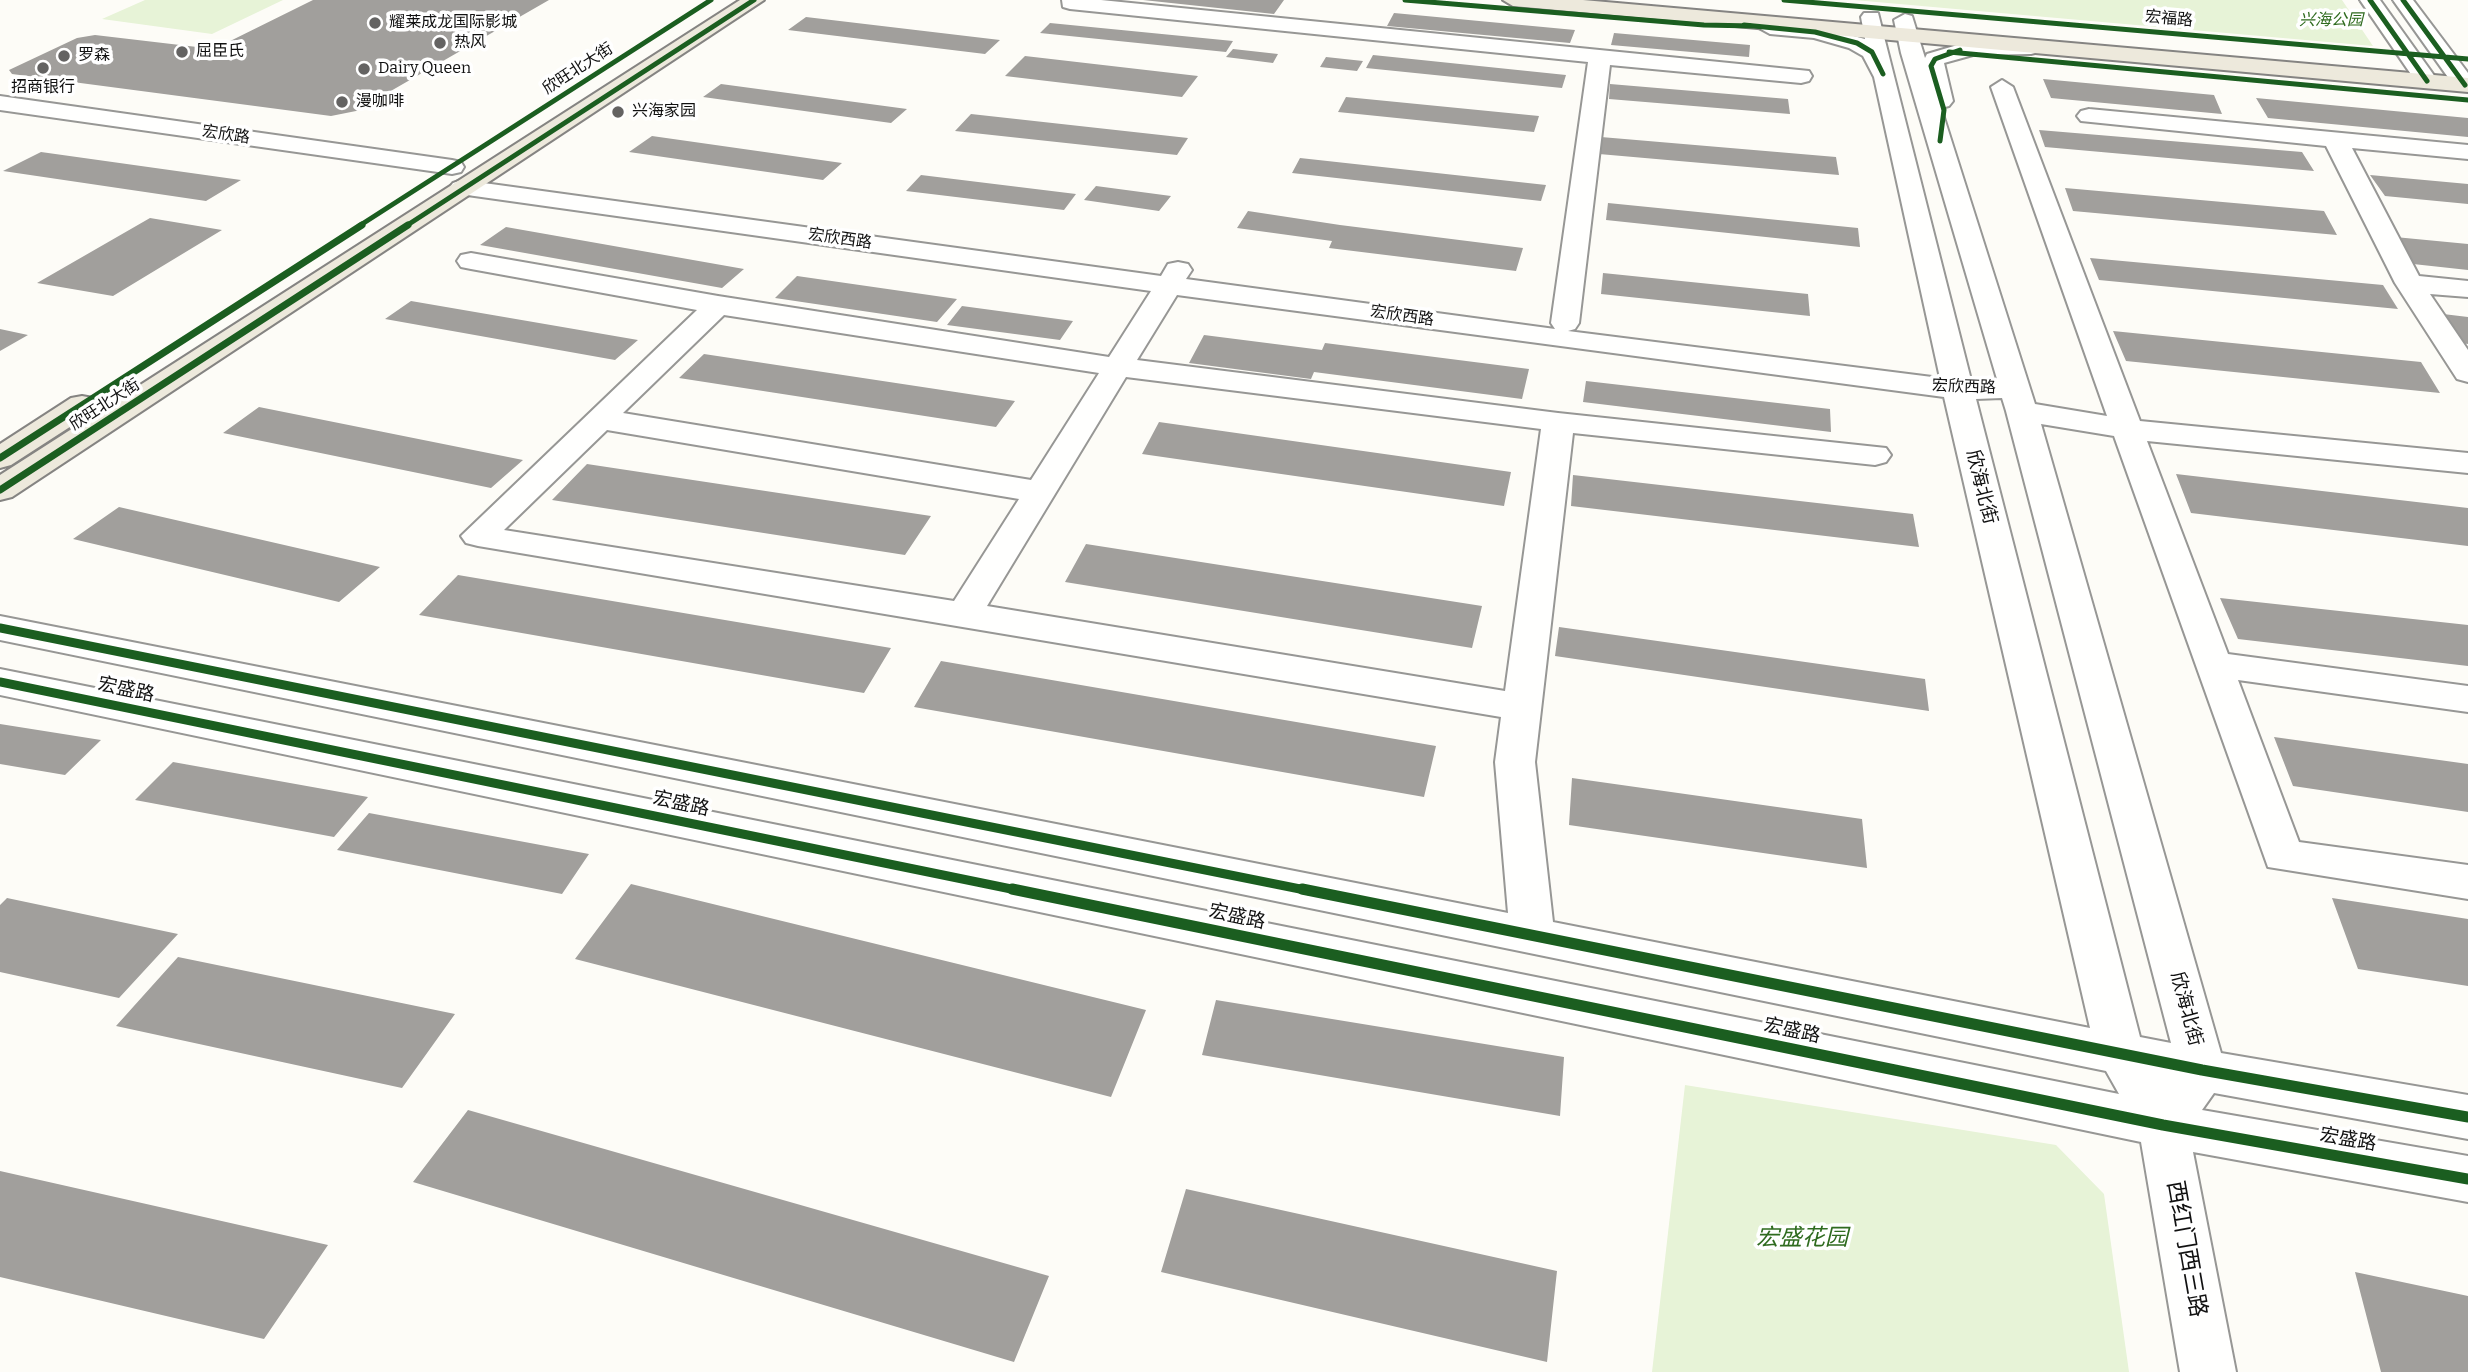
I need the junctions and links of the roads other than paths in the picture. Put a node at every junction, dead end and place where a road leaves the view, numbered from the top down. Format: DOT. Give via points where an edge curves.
graph roads {
  1 [pos="768,0"];
  2 [pos="1513,0"];
  3 [pos="1680,0"];
  4 [pos="2370,0"];
  5 [pos="2403,0"];
  6 [pos="1070,3"];
  7 [pos="732,5"];
  8 [pos="1636,11"];
  9 [pos="1889,26"];
  10 [pos="2038,47"];
  11 [pos="1600,57"];
  12 [pos="2420,73"];
  13 [pos="1883,74"];
  14 [pos="1801,76"];
  15 [pos="2464,77"];
  16 [pos="2002,88"];
  17 [pos="0,103"];
  18 [pos="2089,116"];
  19 [pos="0,117"];
  20 [pos="2334,139"];
  21 [pos="1940,141"];
  22 [pos="2468,152"];
  23 [pos="458,177"];
  24 [pos="471,261"];
  25 [pos="1173,277"];
  26 [pos="2409,284"];
  27 [pos="2468,289"];
  28 [pos="718,305"];
  29 [pos="1565,323"];
  30 [pos="1116,367"];
  31 [pos="2468,373"];
  32 [pos="1956,380"];
  33 [pos="2019,399"];
  34 [pos="600,419"];
  35 [pos="1558,422"];
  36 [pos="2127,429"];
  37 [pos="1875,455"];
  38 [pos="0,457"];
  39 [pos="2468,463"];
  40 [pos="0,490"];
  41 [pos="1040,492"];
  42 [pos="964,614"];
  43 [pos="0,628"];
  44 [pos="2212,664"];
  45 [pos="0,682"];
  46 [pos="2468,699"];
  47 [pos="1523,707"];
  48 [pos="2468,882"];
  49 [pos="1532,935"];
  50 [pos="2120,1052"];
  51 [pos="2202,1070"];
  52 [pos="2468,1117"];
  53 [pos="2163,1125"];
  54 [pos="2468,1179"];
  55 [pos="2208,1372"];
  1 -- 7 [label="main road, 欣旺北大街"];
  2 -- 8 [label="main road, 宏福路"];
  3 -- 9 [label="main road, 宏福路"];
  4 -- 12 [label="street"];
  5 -- 15 [label="street"];
  6 -- 11 [label="street"];
  7 -- 23 [label="main road, 欣旺北大街"];
  8 -- 9 [label="main road, 宏福路"];
  8 -- 13 [label="street" via="1842,38 1872,52"];
  9 -- 10 [label="main road, 宏福路"];
  9 -- 12 [label="main road, 宏福路"];
  9 -- 13 [label="street, 欣海北街"];
  9 -- 21 [label="street, 欣海北街"];
  10 -- 12 [label="main road, 宏福路"];
  10 -- 21 [label="street" via="1971,48 1935,59 1931,66 1944,110"];
  11 -- 14 [label="street"];
  11 -- 29 [label="street"];
  12 -- 15 [label="main road, 宏福路"];
  13 -- 32 [label="street, 欣海北街"];
  16 -- 36 [label="street"];
  17 -- 23 [label="street, 宏欣路"];
  18 -- 20 [label="street"];
  19 -- 23 [label="street, 宏欣路"];
  20 -- 22 [label="street"];
  20 -- 26 [label="street"];
  21 -- 33 [label="street, 欣海北街"];
  23 -- 25 [label="street, 宏欣西路"];
  23 -- 38 [label="main road, 欣旺北大街"];
  23 -- 40 [label="main road, 欣旺北大街"];
  24 -- 28 [label="street"];
  25 -- 29 [label="street, 宏欣西路"];
  25 -- 30 [label="street"];
  25 -- 32 [label="street, 宏欣西路" via="1562,339"];
  26 -- 27 [label="street"];
  26 -- 31 [label="street"];
  28 -- 30 [label="street"];
  28 -- 34 [label="street"];
  29 -- 32 [label="street, 宏欣西路"];
  30 -- 35 [label="street"];
  30 -- 41 [label="street"];
  32 -- 33 [label="street, 宏欣西路"];
  32 -- 50 [label="street, 欣海北街"];
  33 -- 36 [label="street, 宏欣西路"];
  33 -- 51 [label="street, 欣海北街"];
  34 -- 41 [label="street"];
  34 -- 42 [label="street" via="478,536"];
  35 -- 37 [label="street"];
  35 -- 47 [label="street"];
  36 -- 39 [label="street, 宏欣西路"];
  36 -- 44 [label="street"];
  41 -- 42 [label="street"];
  42 -- 47 [label="street"];
  43 -- 49 [label="street, 宏盛路"];
  44 -- 46 [label="street"];
  44 -- 48 [label="street" via="2283,856"];
  45 -- 53 [label="street, 宏盛路"];
  47 -- 49 [label="street" via="1515,762"];
  49 -- 50 [label="street, 宏盛路"];
  50 -- 51 [label="street, 宏盛路"];
  50 -- 53 [label="street, 欣海北街"];
  51 -- 52 [label="street, 宏盛路"];
  51 -- 53 [label="street, 欣海北街"];
  53 -- 54 [label="street, 宏盛路"];
  53 -- 55 [label="street, 西红门西三路"];
}
